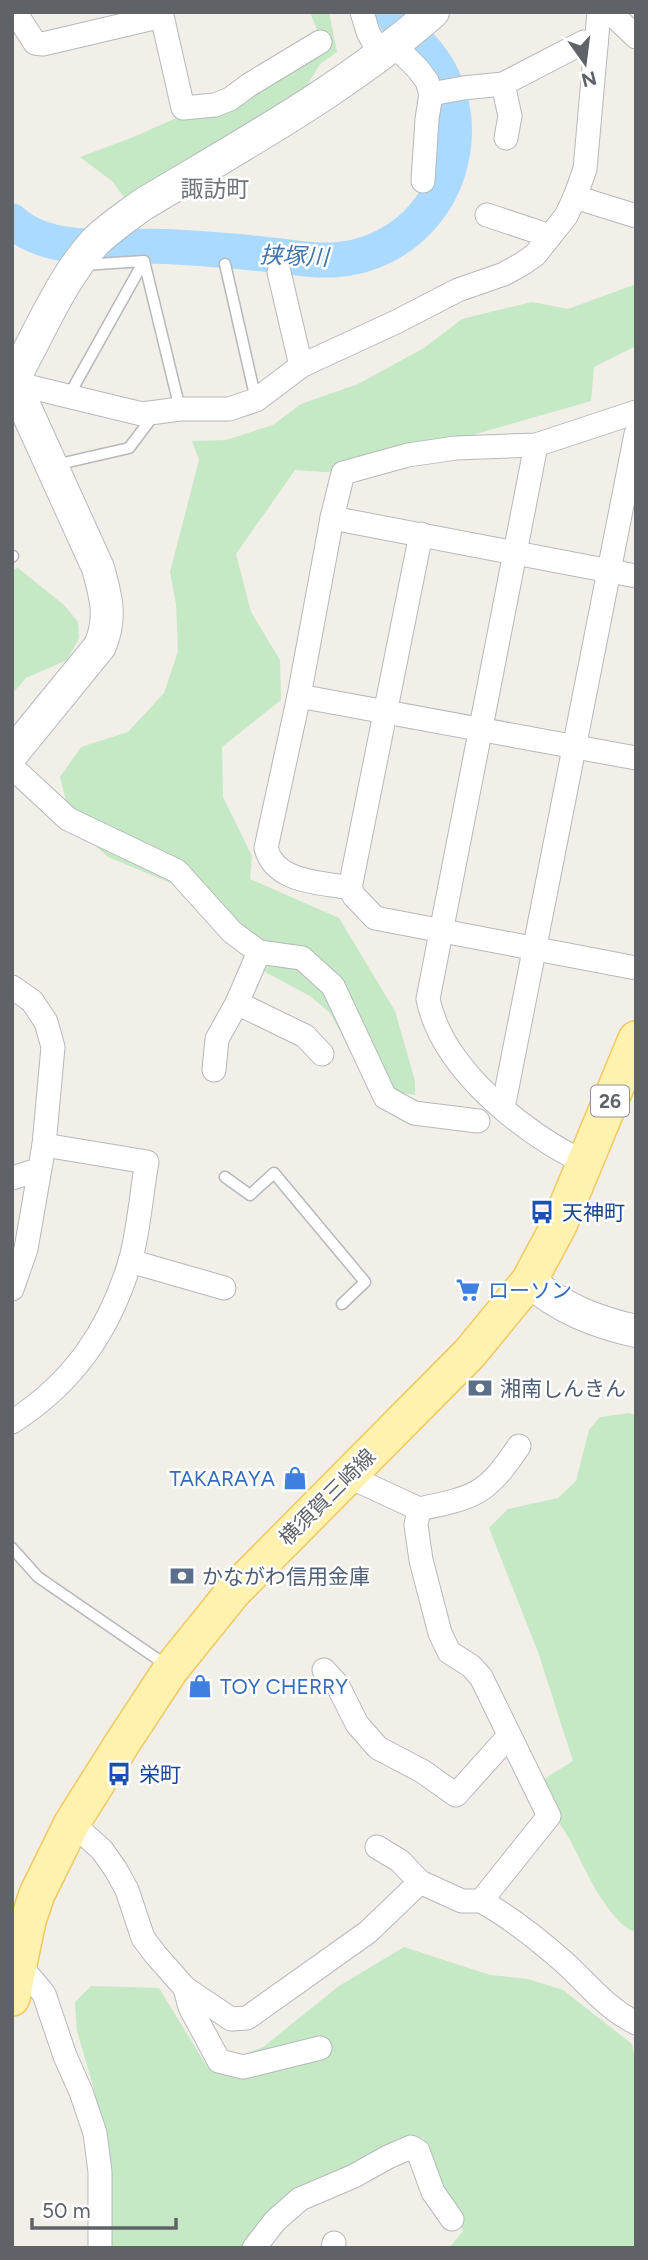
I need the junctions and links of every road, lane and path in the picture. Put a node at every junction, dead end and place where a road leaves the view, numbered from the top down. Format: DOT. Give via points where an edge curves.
graph roads {
  1 [pos="15,12"];
  2 [pos="362,12"];
  3 [pos="599,12"];
  4 [pos="610,12"];
  5 [pos="405,36"];
  6 [pos="636,37"];
  7 [pos="320,42"];
  8 [pos="596,44"];
  9 [pos="503,84"];
  10 [pos="441,92"];
  11 [pos="506,138"];
  12 [pos="423,181"];
  13 [pos="576,197"];
  14 [pos="487,215"];
  15 [pos="636,216"];
  16 [pos="550,236"];
  17 [pos="88,252"];
  18 [pos="144,261"];
  19 [pos="225,264"];
  20 [pos="279,272"];
  21 [pos="301,366"];
  22 [pos="16,379"];
  23 [pos="68,397"];
  24 [pos="256,400"];
  25 [pos="180,409"];
  26 [pos="636,412"];
  27 [pos="155,414"];
  28 [pos="636,434"];
  29 [pos="536,444"];
  30 [pos="52,466"];
  31 [pos="332,517"];
  32 [pos="421,534"];
  33 [pos="514,553"];
  34 [pos="609,570"];
  35 [pos="636,576"];
  36 [pos="299,696"];
  37 [pos="386,712"];
  38 [pos="481,730"];
  39 [pos="575,747"];
  40 [pos="12,754"];
  41 [pos="636,758"];
  42 [pos="12,767"];
  43 [pos="350,888"];
  44 [pos="442,930"];
  45 [pos="535,948"];
  46 [pos="259,952"];
  47 [pos="636,968"];
  48 [pos="12,987"];
  49 [pos="237,1003"];
  50 [pos="636,1039"];
  51 [pos="322,1054"];
  52 [pos="214,1070"];
  53 [pos="503,1108"];
  54 [pos="478,1121"];
  55 [pos="44,1145"];
  56 [pos="586,1164"];
  57 [pos="38,1170"];
  58 [pos="225,1177"];
  59 [pos="12,1178"];
  60 [pos="130,1261"];
  61 [pos="529,1281"];
  62 [pos="224,1288"];
  63 [pos="12,1289"];
  64 [pos="342,1304"];
  65 [pos="636,1331"];
  66 [pos="12,1422"];
  67 [pos="519,1446"];
  68 [pos="348,1476"];
  69 [pos="419,1509"];
  70 [pos="12,1549"];
  71 [pos="171,1669"];
  72 [pos="324,1671"];
  73 [pos="508,1737"];
  74 [pos="72,1823"];
  75 [pos="377,1847"];
  76 [pos="420,1882"];
  77 [pos="481,1901"];
  78 [pos="20,1918"];
  79 [pos="19,1964"];
  80 [pos="185,1987"];
  81 [pos="12,1998"];
  82 [pos="636,2023"];
  83 [pos="320,2048"];
  84 [pos="452,2219"];
  85 [pos="100,2248"];
  86 [pos="254,2248"];
  1 -- 7 [label="street" via="35,43 44,44 162,16 183,108 230,99"];
  2 -- 5 [label="street" via="368,32"];
  3 -- 8 [label="street"];
  4 -- 6 [label="street"];
  5 -- 10 [label="street" via="418,69"];
  5 -- 17 [label="street" via="300,110 142,205"];
  8 -- 9 [label="street" via="584,42"];
  8 -- 13 [label="street" via="589,148"];
  9 -- 10 [label="street"];
  9 -- 11 [label="street" via="510,116"];
  10 -- 12 [label="street" via="426,119"];
  13 -- 15 [label="street"];
  13 -- 16 [label="street"];
  14 -- 16 [label="street"];
  16 -- 21 [label="street" via="535,255 504,274 458,290"];
  17 -- 18 [label="lane"];
  17 -- 22 [label="street"];
  18 -- 23 [label="lane"];
  18 -- 25 [label="lane"];
  19 -- 24 [label="lane"];
  20 -- 21 [label="street"];
  21 -- 24 [label="street"];
  22 -- 23 [label="street"];
  22 -- 30 [label="street"];
  23 -- 27 [label="street"];
  24 -- 25 [label="street" via="229,409"];
  25 -- 27 [label="street"];
  26 -- 29 [label="street"];
  27 -- 30 [label="lane" via="129,448"];
  28 -- 34 [label="street"];
  29 -- 31 [label="street" via="408,455 343,473"];
  29 -- 33 [label="street"];
  30 -- 40 [label="street" via="98,568 108,629 100,646"];
  31 -- 32 [label="street"];
  31 -- 36 [label="street"];
  32 -- 33 [label="street"];
  32 -- 37 [label="street"];
  33 -- 34 [label="street"];
  33 -- 38 [label="street"];
  34 -- 35 [label="street"];
  34 -- 39 [label="street"];
  36 -- 37 [label="street"];
  36 -- 43 [label="street" via="267,848 269,859 286,875"];
  37 -- 38 [label="street"];
  37 -- 43 [label="street"];
  38 -- 39 [label="street"];
  38 -- 44 [label="street"];
  39 -- 41 [label="street"];
  39 -- 45 [label="street"];
  42 -- 46 [label="street" via="68,819 177,871 232,932"];
  43 -- 44 [label="street" via="375,918"];
  44 -- 45 [label="street"];
  44 -- 53 [label="street" via="428,999 432,1018 455,1059"];
  45 -- 47 [label="street"];
  45 -- 53 [label="street"];
  46 -- 49 [label="street"];
  46 -- 54 [label="street" via="302,958 333,986 385,1097 414,1113"];
  48 -- 55 [label="street" via="32,1002 46,1022 53,1047"];
  49 -- 51 [label="street" via="305,1035"];
  49 -- 52 [label="street" via="217,1039"];
  50 -- 56 [label="main road, 横須賀三崎線 / 26"];
  53 -- 56 [label="street" via="558,1151"];
  55 -- 57 [label="street"];
  55 -- 60 [label="street" via="147,1162"];
  56 -- 61 [label="main road, 横須賀三崎線 / 26"];
  57 -- 59 [label="street"];
  57 -- 63 [label="street" via="26,1249"];
  58 -- 64 [label="lane" via="250,1195 274,1173 365,1282"];
  60 -- 62 [label="street"];
  60 -- 66 [label="street" via="108,1317 83,1359 41,1404"];
  61 -- 65 [label="street" via="588,1318"];
  61 -- 68 [label="main road, 横須賀三崎線 / 26" via="470,1353"];
  67 -- 69 [label="street" via="486,1488 464,1499"];
  68 -- 69 [label="street"];
  68 -- 71 [label="main road, 横須賀三崎線 / 26" via="249,1574"];
  69 -- 73 [label="street" via="416,1525 421,1560 440,1633 449,1652 481,1677"];
  70 -- 71 [label="lane" via="38,1577"];
  71 -- 74 [label="main road, 横須賀三崎線 / 26"];
  72 -- 73 [label="street" via="338,1684 357,1724 378,1748 456,1795"];
  73 -- 77 [label="street" via="549,1816"];
  74 -- 78 [label="main road, 横須賀三崎線 / 26"];
  74 -- 80 [label="street" via="116,1870 143,1938"];
  75 -- 76 [label="street" via="400,1861"];
  76 -- 77 [label="street" via="461,1900"];
  76 -- 80 [label="street" via="368,1932 247,2018 231,2019"];
  77 -- 82 [label="street" via="505,1914 615,2012"];
  78 -- 79 [label="main road, 横須賀三崎線 / 26"];
  79 -- 81 [label="main road, 横須賀三崎線 / 26"];
  79 -- 85 [label="street" via="44,1994 95,2133"];
  80 -- 83 [label="street" via="190,2007 219,2061 243,2067"];
  84 -- 86 [label="street" via="433,2192 418,2151 411,2147 300,2199"];
}
